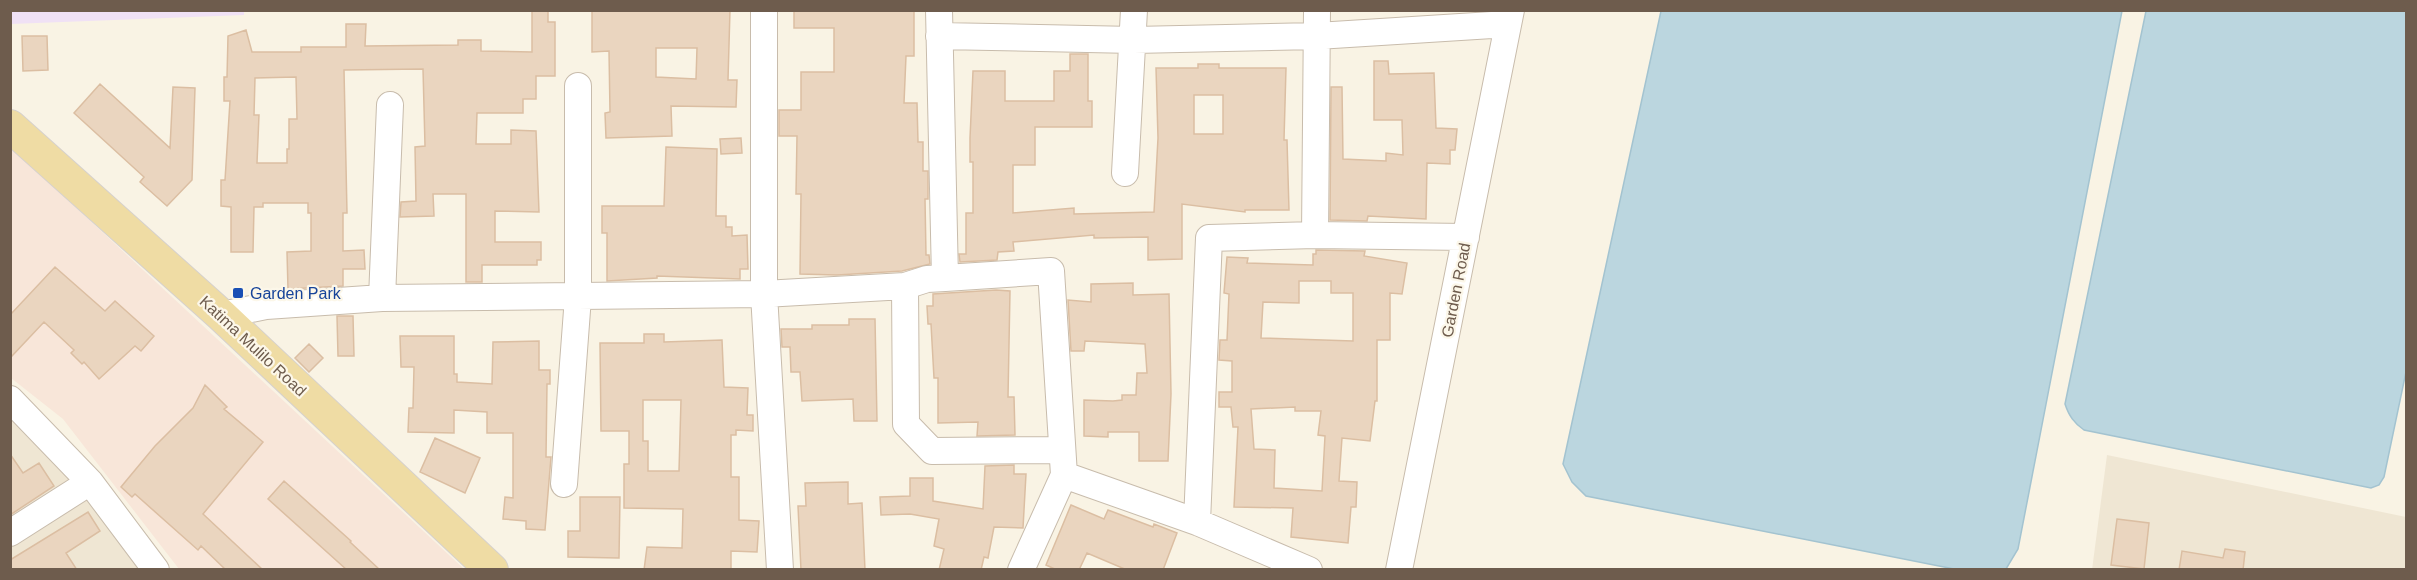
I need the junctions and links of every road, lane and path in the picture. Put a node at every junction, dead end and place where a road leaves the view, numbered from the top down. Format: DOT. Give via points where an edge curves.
graph roads {
  1 [pos="764,10"];
  2 [pos="939,10"];
  3 [pos="1134,10"];
  4 [pos="1317,10"];
  5 [pos="1510,17"];
  6 [pos="939,36"];
  7 [pos="1317,36"];
  8 [pos="1134,39"];
  9 [pos="578,86"];
  10 [pos="390,105"];
  11 [pos="10,126"];
  12 [pos="1125,173"];
  13 [pos="1315,235"];
  14 [pos="1466,237"];
  15 [pos="945,278"];
  16 [pos="905,286"];
  17 [pos="764,294"];
  18 [pos="578,297"];
  19 [pos="382,298"];
  20 [pos="221,315"];
  21 [pos="10,399"];
  22 [pos="1063,463"];
  23 [pos="90,482"];
  24 [pos="564,484"];
  25 [pos="1197,522"];
  26 [pos="11,533"];
  27 [pos="156,570"];
  28 [pos="492,570"];
  29 [pos="780,570"];
  30 [pos="1021,570"];
  31 [pos="1309,570"];
  32 [pos="1399,570"];
  1 -- 17 [label="street"];
  2 -- 6 [label="street"];
  3 -- 8 [label="street"];
  4 -- 7 [label="street"];
  5 -- 7 [label="street"];
  5 -- 14 [label="street, Garden Road"];
  6 -- 8 [label="street"];
  6 -- 15 [label="street"];
  7 -- 8 [label="street"];
  7 -- 13 [label="street"];
  8 -- 12 [label="street"];
  9 -- 18 [label="street"];
  10 -- 19 [label="street"];
  11 -- 20 [label="main road, Katima Mulilo Road"];
  13 -- 14 [label="street"];
  13 -- 25 [label="street" via="1209,238"];
  14 -- 32 [label="street, Garden Road"];
  15 -- 16 [label="street"];
  15 -- 22 [label="street" via="1051,271"];
  16 -- 17 [label="street"];
  16 -- 22 [label="street" via="906,424 932,451"];
  17 -- 18 [label="street"];
  17 -- 29 [label="street"];
  18 -- 19 [label="street"];
  18 -- 24 [label="street"];
  19 -- 20 [label="street" via="266,306"];
  20 -- 28 [label="main road, Katima Mulilo Road"];
  21 -- 23 [label="street"];
  22 -- 25 [label="street"];
  22 -- 30 [label="street"];
  23 -- 26 [label="street"];
  23 -- 27 [label="street"];
  25 -- 31 [label="street"];
}
